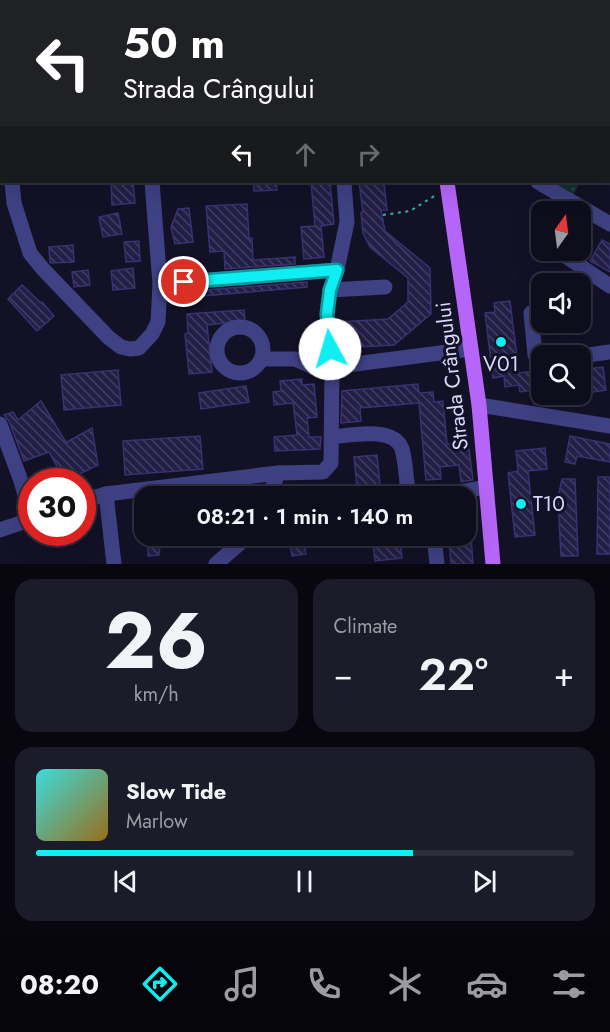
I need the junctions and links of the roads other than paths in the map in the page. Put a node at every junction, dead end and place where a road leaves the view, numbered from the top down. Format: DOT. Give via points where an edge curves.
graph roads {
  1 [pos="12,183"];
  2 [pos="152,183"];
  3 [pos="344,183"];
  4 [pos="540,183"];
  5 [pos="448,185"];
  6 [pos="610,224"];
  7 [pos="573,261"];
  8 [pos="337,270"];
  9 [pos="160,284"];
  10 [pos="610,286"];
  11 [pos="385,287"];
  12 [pos="330,290"];
  13 [pos="471,349"];
  14 [pos="610,352"];
  15 [pos="591,355"];
  16 [pos="263,359"];
  17 [pos="332,367"];
  18 [pos="478,405"];
  19 [pos="0,424"];
  20 [pos="610,426"];
  21 [pos="332,437"];
  22 [pos="278,472"];
  23 [pos="18,473"];
  24 [pos="273,486"];
  25 [pos="407,486"];
  26 [pos="486,487"];
  27 [pos="476,489"];
  28 [pos="106,494"];
  29 [pos="96,497"];
  30 [pos="18,524"];
  31 [pos="0,530"];
  32 [pos="237,546"];
  33 [pos="435,546"];
  34 [pos="114,564"];
  35 [pos="216,564"];
  36 [pos="437,564"];
  37 [pos="494,564"];
  1 -- 9 [label="street" via="14,203 30,253 121,347 140,348 152,334 158,322"];
  2 -- 9 [label="street"];
  3 -- 8 [label="street" via="347,222"];
  4 -- 6 [label="street"];
  5 -- 13 [label="main road, Strada Crângului"];
  7 -- 10 [label="street"];
  8 -- 9 [label="street"];
  8 -- 12 [label="street"];
  11 -- 12 [label="street"];
  12 -- 17 [label="street" via="327,314"];
  13 -- 17 [label="street"];
  13 -- 18 [label="main road, Strada Crângului"];
  14 -- 15 [label="street"];
  16 -- 17 [label="street" via="295,359 315,368"];
  17 -- 21 [label="street"];
  18 -- 20 [label="street"];
  18 -- 26 [label="main road, Strada Crângului"];
  19 -- 23 [label="street"];
  21 -- 22 [label="street" via="331,463 322,472"];
  21 -- 25 [label="street" via="384,434 394,438 401,447"];
  22 -- 24 [label="street"];
  22 -- 28 [label="street"];
  26 -- 27 [label="street"];
  26 -- 37 [label="main road, Strada Crângului"];
  28 -- 29 [label="street"];
  28 -- 34 [label="street"];
  30 -- 31 [label="street"];
  32 -- 35 [label="street"];
  33 -- 36 [label="street"];
}
